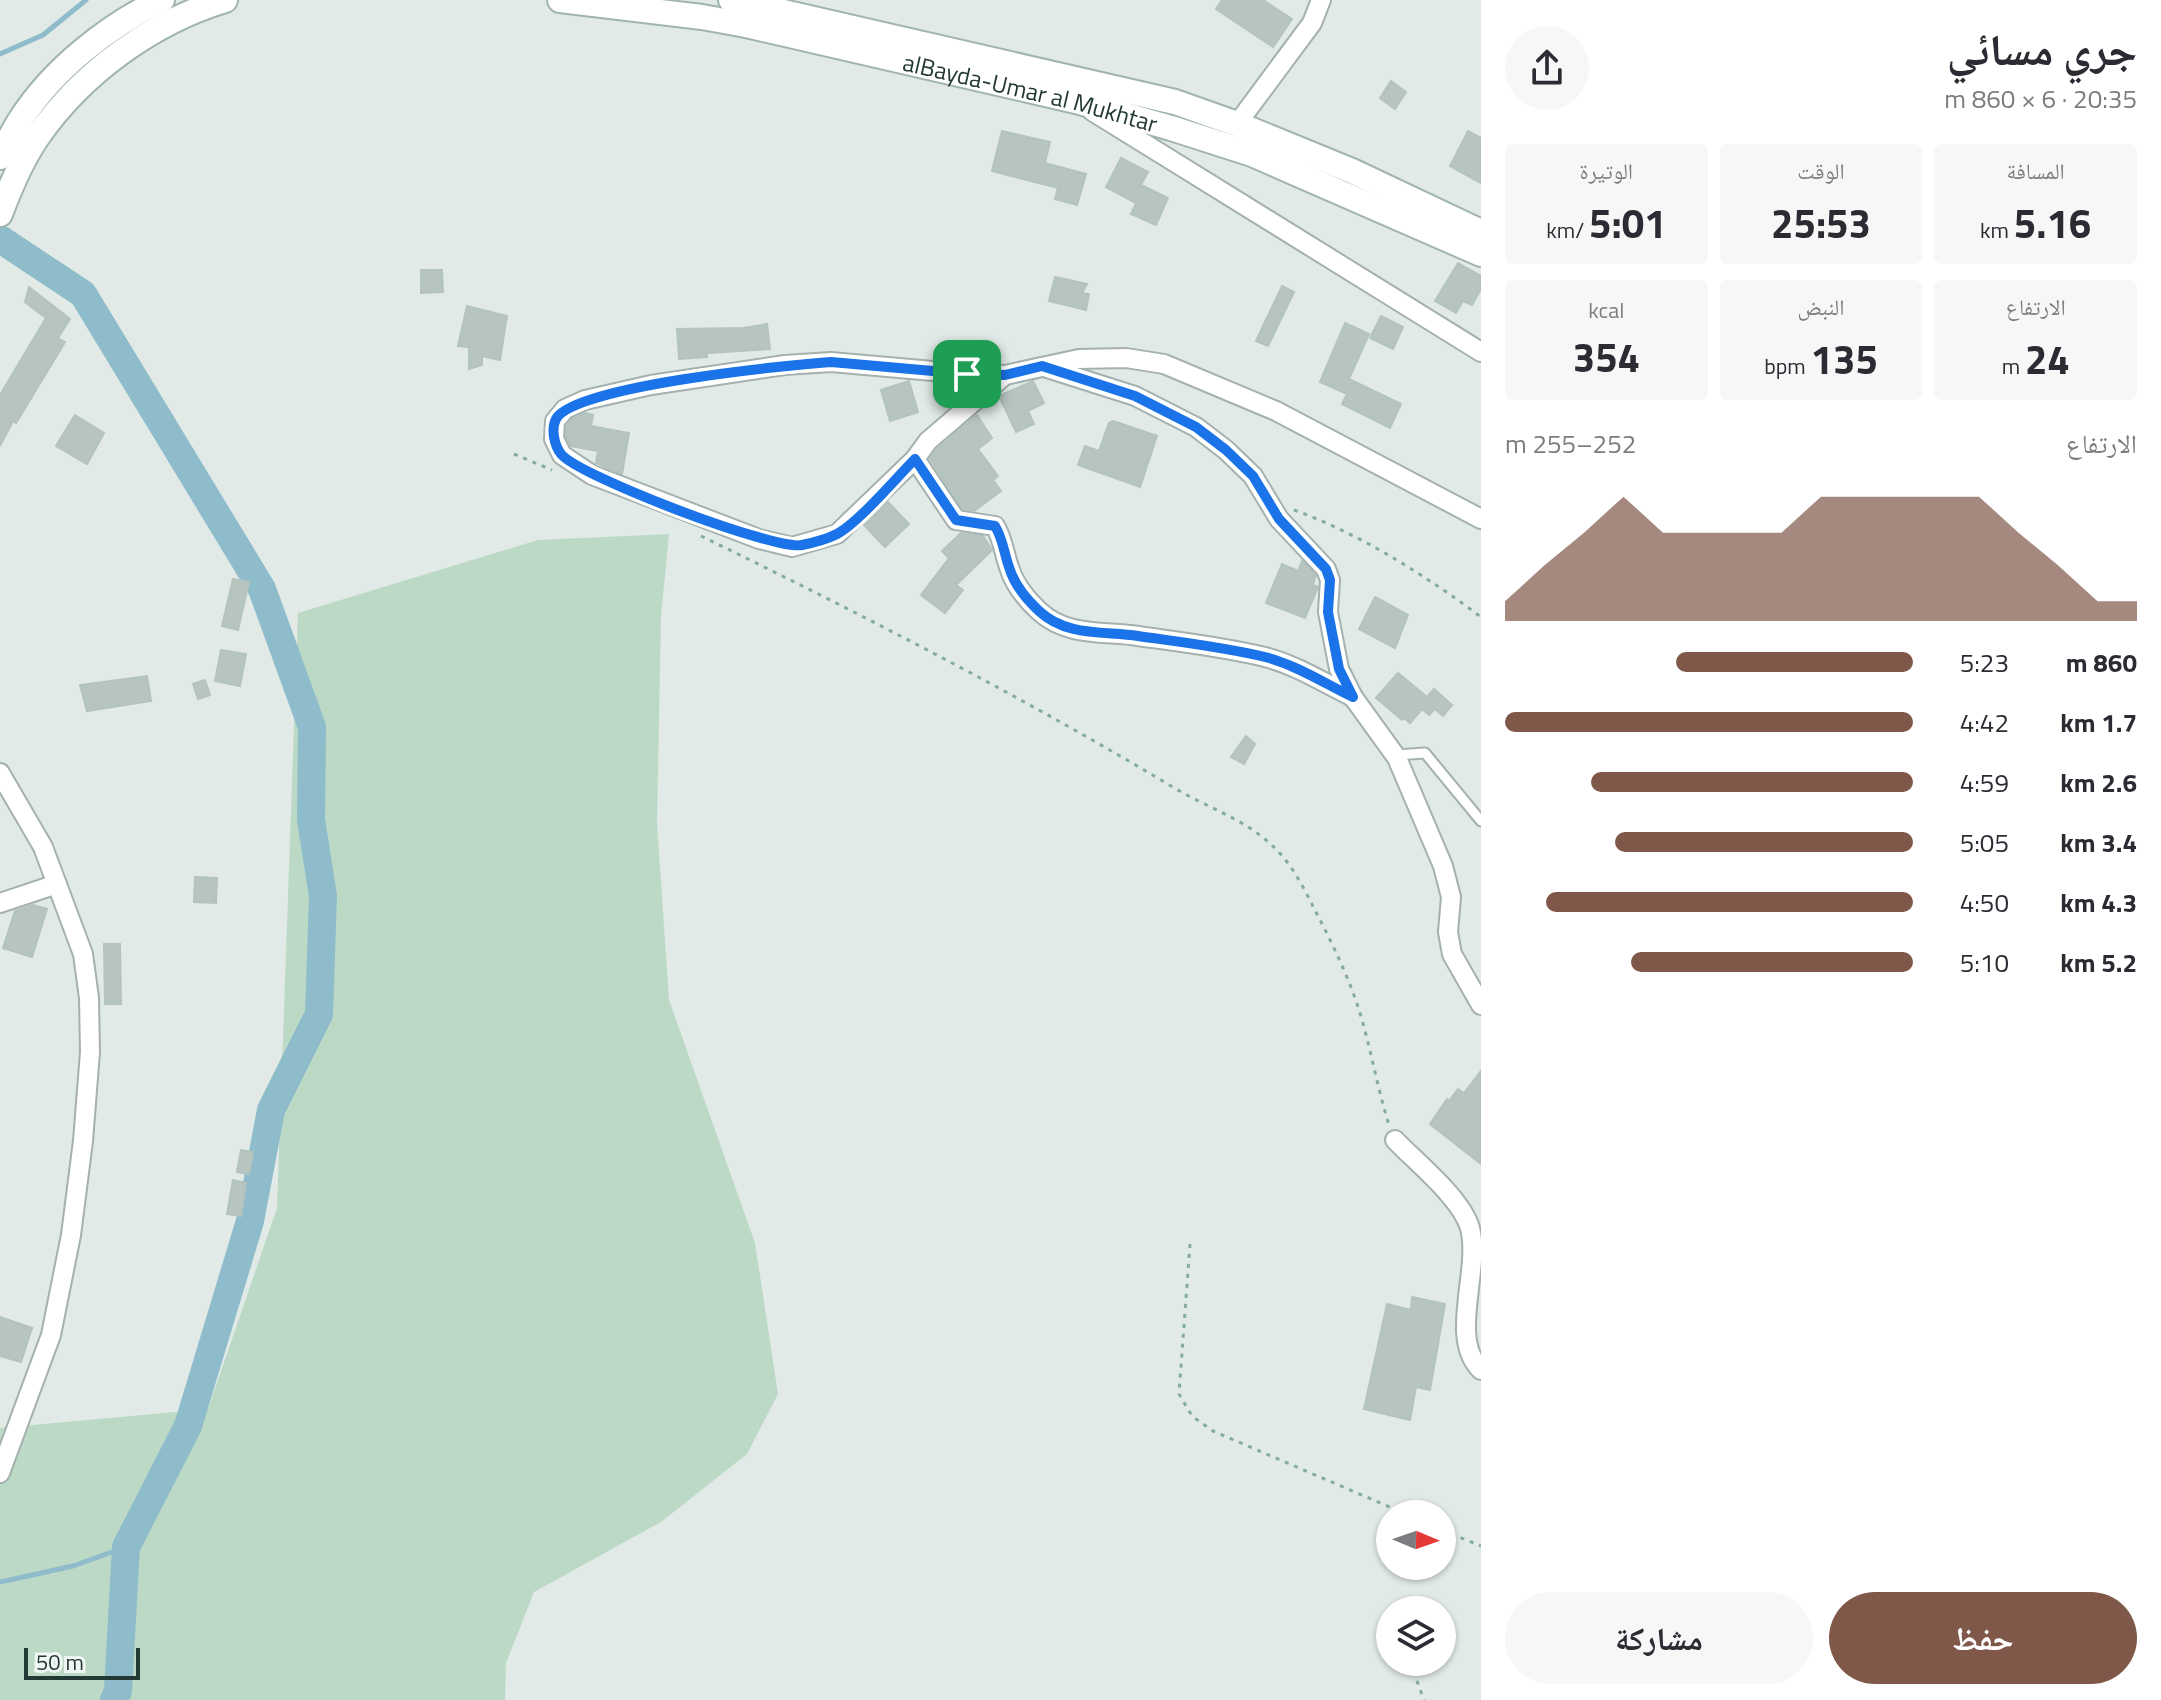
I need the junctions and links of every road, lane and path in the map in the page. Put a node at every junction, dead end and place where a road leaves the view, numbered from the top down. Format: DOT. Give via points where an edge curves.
graph roads {
  1 [pos="225,0"];
  2 [pos="560,0"];
  3 [pos="1321,0"];
  4 [pos="149,2"];
  5 [pos="742,10"];
  6 [pos="1076,101"];
  7 [pos="1237,124"];
  8 [pos="0,157"];
  9 [pos="1,212"];
  10 [pos="1481,232"];
  11 [pos="1481,254"];
  12 [pos="1481,352"];
  13 [pos="1042,366"];
  14 [pos="1005,375"];
  15 [pos="514,454"];
  16 [pos="915,459"];
  17 [pos="557,472"];
  18 [pos="1270,506"];
  19 [pos="1481,519"];
  20 [pos="700,536"];
  21 [pos="1481,617"];
  22 [pos="1353,697"];
  23 [pos="1395,755"];
  24 [pos="0,773"];
  25 [pos="1481,821"];
  26 [pos="57,884"];
  27 [pos="0,903"];
  28 [pos="1481,1005"];
  29 [pos="1395,1140"];
  30 [pos="1451,1197"];
  31 [pos="1481,1219"];
  32 [pos="1190,1244"];
  33 [pos="1481,1370"];
  34 [pos="0,1473"];
  35 [pos="1376,1501"];
  36 [pos="1456,1536"];
  37 [pos="1481,1546"];
  38 [pos="1415,1676"];
  39 [pos="1424,1700"];
  1 -- 9 [label="main road" via="159,27 89,77 37,137"];
  2 -- 5 [label="main road, alBayda-Umar al Mukhtar" via="702,17"];
  3 -- 7 [label="street" via="1312,23"];
  4 -- 8 [label="main road" via="45,86"];
  5 -- 6 [label="main road, alBayda-Umar al Mukhtar"];
  5 -- 7 [label="main road, alBayda-Umar al Mukhtar" via="1127,90"];
  6 -- 11 [label="main road, alBayda-Umar al Mukhtar" via="1252,154"];
  6 -- 12 [label="street"];
  7 -- 10 [label="main road, alBayda-Umar al Mukhtar"];
  13 -- 14 [label="street"];
  13 -- 18 [label="street" via="1135,396 1196,427 1253,476"];
  13 -- 19 [label="street" via="1126,358 1164,364 1276,411"];
  14 -- 16 [label="street" via="928,441"];
  14 -- 16 [label="street" via="831,362 785,365 585,400 565,409 555,421 554,439 562,455 592,475 792,547 837,534"];
  15 -- 17 [label="path"];
  16 -- 22 [label="street" via="956,520 995,526 1010,571 1042,614 1093,634 1264,657"];
  18 -- 21 [label="path" via="1296,510 1371,546"];
  18 -- 22 [label="street" via="1326,569 1339,669"];
  20 -- 29 [label="path" via="887,627 1075,728 1182,793 1231,814 1264,839 1283,857 1326,932 1361,1017"];
  22 -- 23 [label="street"];
  23 -- 25 [label="lane" via="1425,753"];
  23 -- 28 [label="street" via="1443,866 1451,897 1452,954"];
  24 -- 26 [label="street" via="43,847"];
  26 -- 27 [label="street"];
  26 -- 34 [label="street" via="83,954 89,998 83,1141 51,1335"];
  29 -- 30 [label="street"];
  30 -- 31 [label="street"];
  30 -- 33 [label="street" via="1469,1224 1474,1245 1466,1324 1469,1354"];
  32 -- 35 [label="path" via="1179,1394 1192,1416 1213,1431"];
  36 -- 37 [label="path"];
  38 -- 39 [label="path"];
}
